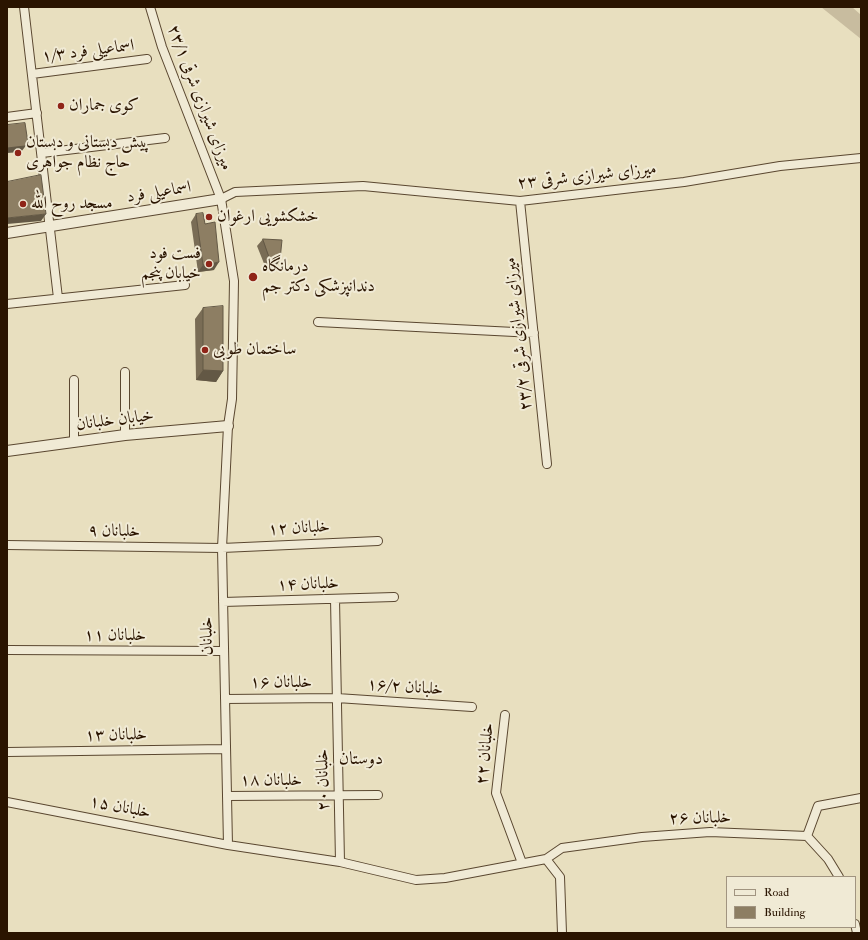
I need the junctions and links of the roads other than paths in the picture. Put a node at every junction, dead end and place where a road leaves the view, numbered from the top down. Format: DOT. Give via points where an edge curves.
graph roads {
  1 [pos="24,7"];
  2 [pos="150,7"];
  3 [pos="147,59"];
  4 [pos="32,74"];
  5 [pos="37,113"];
  6 [pos="7,117"];
  7 [pos="165,138"];
  8 [pos="42,154"];
  9 [pos="861,158"];
  10 [pos="222,199"];
  11 [pos="520,201"];
  12 [pos="51,228"];
  13 [pos="7,233"];
  14 [pos="184,285"];
  15 [pos="58,298"];
  16 [pos="7,304"];
  17 [pos="318,322"];
  18 [pos="534,333"];
  19 [pos="125,372"];
  20 [pos="74,380"];
  21 [pos="228,426"];
  22 [pos="125,435"];
  23 [pos="74,442"];
  24 [pos="7,451"];
  25 [pos="547,464"];
  26 [pos="378,541"];
  27 [pos="7,545"];
  28 [pos="222,548"];
  29 [pos="394,598"];
  30 [pos="335,599"];
  31 [pos="223,602"];
  32 [pos="7,650"];
  33 [pos="224,651"];
  34 [pos="337,698"];
  35 [pos="225,699"];
  36 [pos="472,707"];
  37 [pos="505,715"];
  38 [pos="226,749"];
  39 [pos="7,752"];
  40 [pos="378,795"];
  41 [pos="227,796"];
  42 [pos="339,796"];
  43 [pos="861,798"];
  44 [pos="7,802"];
  45 [pos="807,836"];
  46 [pos="228,845"];
  47 [pos="546,860"];
  48 [pos="340,862"];
  49 [pos="522,863"];
  50 [pos="838,876"];
  51 [pos="562,933"];
  1 -- 4 [label="street"];
  2 -- 10 [label="street, ۲۳/۱ میرزای شیرازی شرقی" via="162,47"];
  3 -- 4 [label="street, ۱/۳ اسماعیلی فرد"];
  4 -- 5 [label="street"];
  5 -- 6 [label="street"];
  5 -- 8 [label="street"];
  7 -- 8 [label="street"];
  8 -- 12 [label="street"];
  9 -- 11 [label="street, ۲۳ میرزای شیرازی شرقی" via="780,166 684,182"];
  10 -- 11 [label="street, ۲۳ میرزای شیرازی شرقی" via="235,192 363,186"];
  10 -- 12 [label="street, اسماعیلی فرد"];
  10 -- 21 [label="street, ۲۳/۱ میرزای شیرازی شرقی" via="234,281 232,399"];
  11 -- 18 [label="street, ۲۳/۲ میرزای شیرازی شرقی"];
  12 -- 13 [label="street, اسماعیلی فرد"];
  12 -- 15 [label="street"];
  14 -- 15 [label="street"];
  15 -- 16 [label="street"];
  17 -- 18 [label="street"];
  18 -- 25 [label="street, ۲۳/۲ میرزای شیرازی شرقی"];
  19 -- 22 [label="street"];
  20 -- 23 [label="street"];
  21 -- 22 [label="street, خیابان خلبانان"];
  21 -- 28 [label="street, خلبانان"];
  22 -- 23 [label="street, خیابان خلبانان"];
  23 -- 24 [label="street, خیابان خلبانان"];
  26 -- 28 [label="street, ۱۲ خلبانان"];
  27 -- 28 [label="street, ۹ خلبانان"];
  28 -- 31 [label="street, خلبانان"];
  29 -- 30 [label="street, ۱۴ خلبانان"];
  30 -- 31 [label="street, ۱۴ خلبانان"];
  30 -- 34 [label="street, ۲۰ خلبانان"];
  31 -- 33 [label="street, خلبانان"];
  32 -- 33 [label="street, ۱۱ خلبانان"];
  33 -- 35 [label="street, خلبانان"];
  34 -- 35 [label="street, ۱۶ خلبانان"];
  34 -- 36 [label="street, ۱۶/۲ خلبانان"];
  34 -- 42 [label="street, ۲۰ خلبانان"];
  35 -- 38 [label="street, خلبانان"];
  37 -- 49 [label="street, ۲۲ خلبانان" via="496,793"];
  38 -- 39 [label="street, ۱۳ خلبانان"];
  38 -- 41 [label="street, خلبانان"];
  40 -- 42 [label="street, ۱۸ خلبانان"];
  41 -- 42 [label="street, ۱۸ خلبانان"];
  41 -- 46 [label="street, خلبانان"];
  42 -- 48 [label="street, ۲۰ خلبانان"];
  43 -- 45 [label="street" via="818,806"];
  44 -- 46 [label="street, ۱۵ خلبانان"];
  45 -- 47 [label="street, ۲۶ خلبانان" via="710,832 642,837 562,848"];
  45 -- 50 [label="street" via="828,859"];
  46 -- 48 [label="street, ۱۵ خلبانان"];
  47 -- 49 [label="street, ۱۵ خلبانان"];
  47 -- 51 [label="street" via="560,877"];
  48 -- 49 [label="street, ۱۵ خلبانان" via="416,880 445,878"];
}
